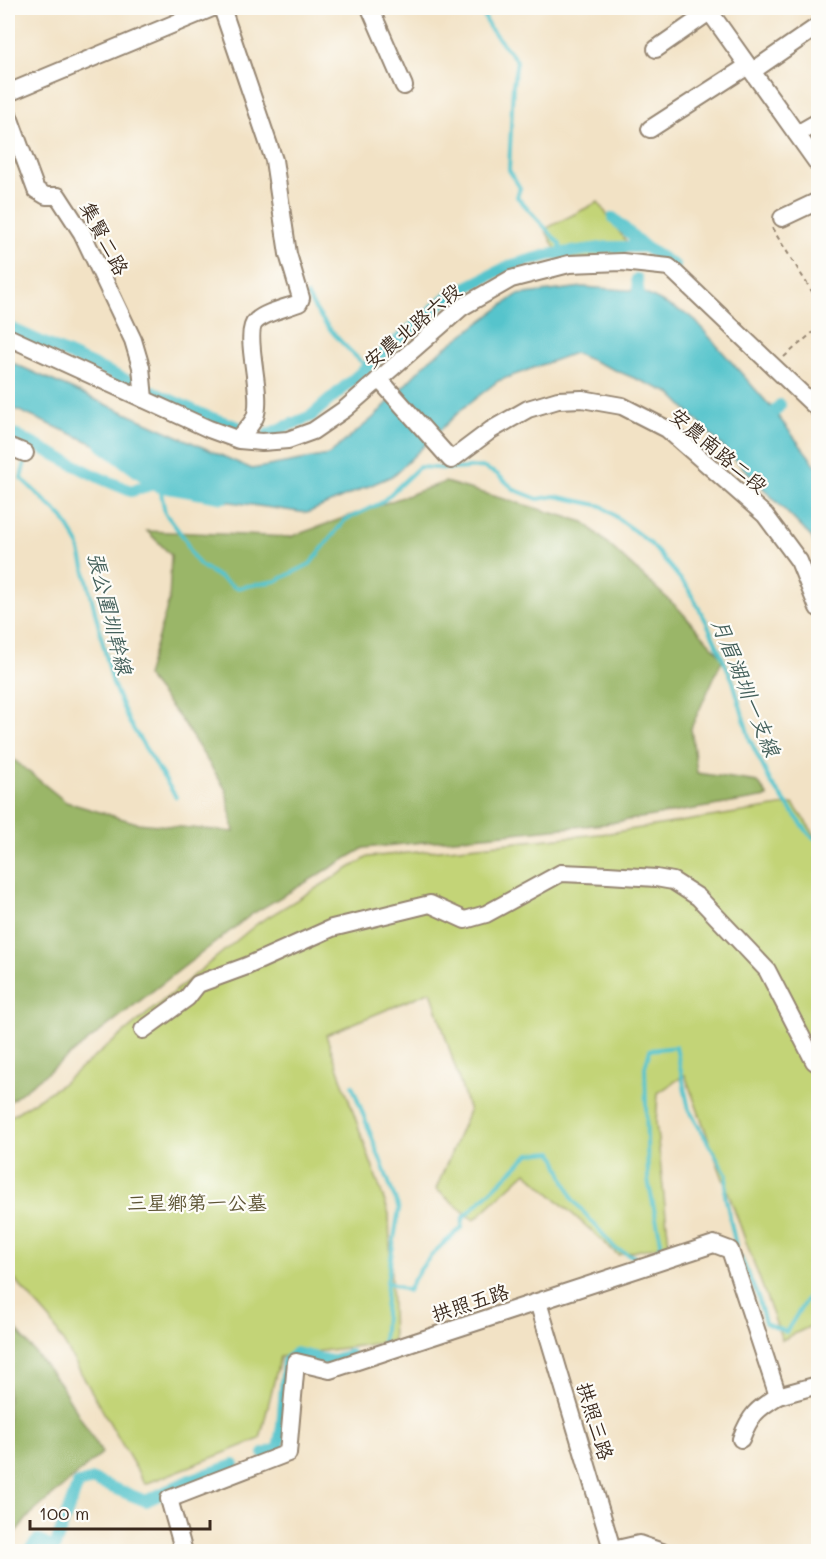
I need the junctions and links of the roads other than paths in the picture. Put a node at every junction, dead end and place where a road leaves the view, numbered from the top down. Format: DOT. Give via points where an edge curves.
graph roads {
  1 [pos="212,8"];
  2 [pos="222,8"];
  3 [pos="370,8"];
  4 [pos="710,9"];
  5 [pos="819,26"];
  6 [pos="656,50"];
  7 [pos="750,69"];
  8 [pos="404,86"];
  9 [pos="8,93"];
  10 [pos="8,114"];
  11 [pos="819,122"];
  12 [pos="650,129"];
  13 [pos="797,134"];
  14 [pos="819,164"];
  15 [pos="819,201"];
  16 [pos="782,218"];
  17 [pos="8,337"];
  18 [pos="379,380"];
  19 [pos="144,399"];
  20 [pos="819,410"];
  21 [pos="238,439"];
  22 [pos="8,446"];
  23 [pos="25,453"];
  24 [pos="819,608"];
  25 [pos="142,1030"];
  26 [pos="819,1064"];
  27 [pos="538,1302"];
  28 [pos="819,1385"];
  29 [pos="778,1396"];
  30 [pos="741,1439"];
  31 [pos="184,1551"];
  32 [pos="613,1551"];
  33 [pos="662,1551"];
  1 -- 9 [label="street"];
  2 -- 21 [label="street" via="274,160 288,254 301,298 299,303 255,322 251,329 258,404 255,418"];
  3 -- 8 [label="street"];
  4 -- 6 [label="street"];
  4 -- 7 [label="street"];
  5 -- 7 [label="street"];
  7 -- 12 [label="street" via="742,69"];
  7 -- 13 [label="street"];
  10 -- 19 [label="street, 集賢二路" via="36,190 46,196 58,196 82,233 133,340"];
  11 -- 13 [label="street"];
  13 -- 14 [label="street"];
  15 -- 16 [label="street"];
  17 -- 19 [label="street, 安農北路六段"];
  18 -- 20 [label="street, 安農北路六段" via="462,307 511,279 569,264 622,262 669,267"];
  18 -- 21 [label="street, 安農北路六段" via="313,431 288,440"];
  18 -- 24 [label="street, 安農南路二段" via="451,460 528,409 558,400 582,399 622,406 667,429 765,515 799,561"];
  19 -- 21 [label="street, 安農北路六段"];
  22 -- 23 [label="street"];
  25 -- 26 [label="street" via="187,998 198,984 332,928 430,904 465,920 486,914 561,873 608,875 673,881 698,897 767,970 795,1028"];
  27 -- 29 [label="street, 拱照五路" via="714,1244 730,1250"];
  27 -- 31 [label="street, 拱照五路" via="330,1370 296,1362 288,1454 169,1499"];
  27 -- 32 [label="street, 拱照三路"];
  28 -- 29 [label="street"];
  29 -- 30 [label="street" via="758,1408"];
  32 -- 33 [label="street" via="639,1544"];
}
